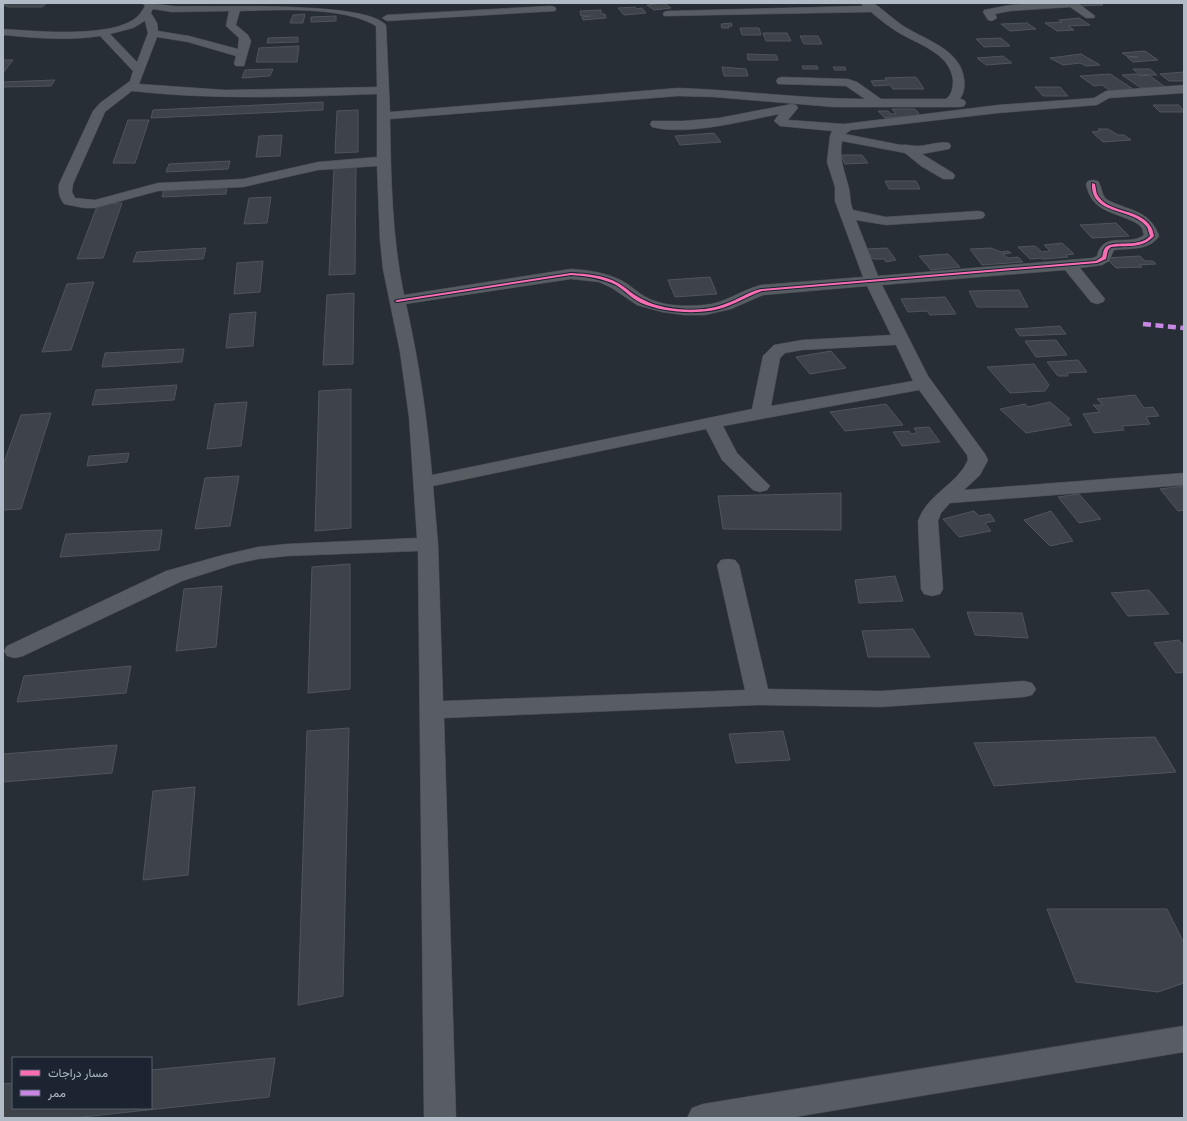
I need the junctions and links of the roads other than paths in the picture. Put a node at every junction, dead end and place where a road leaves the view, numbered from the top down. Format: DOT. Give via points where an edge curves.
graph roads {
  1 [pos="1072,4"];
  2 [pos="411,6"];
  3 [pos="870,6"];
  4 [pos="148,7"];
  5 [pos="236,7"];
  6 [pos="551,9"];
  7 [pos="378,13"];
  8 [pos="668,14"];
  9 [pos="1090,16"];
  10 [pos="992,18"];
  11 [pos="3,32"];
  12 [pos="102,32"];
  13 [pos="153,33"];
  14 [pos="30,34"];
  15 [pos="10,42"];
  16 [pos="139,71"];
  17 [pos="782,82"];
  18 [pos="130,87"];
  19 [pos="1184,89"];
  20 [pos="383,90"];
  21 [pos="950,102"];
  22 [pos="878,103"];
  23 [pos="796,105"];
  24 [pos="985,110"];
  25 [pos="384,116"];
  26 [pos="887,122"];
  27 [pos="656,124"];
  28 [pos="840,132"];
  29 [pos="944,146"];
  30 [pos="909,151"];
  31 [pos="384,161"];
  32 [pos="948,176"];
  33 [pos="1093,184"];
  34 [pos="846,212"];
  35 [pos="978,215"];
  36 [pos="1069,265"];
  37 [pos="873,282"];
  38 [pos="1097,299"];
  39 [pos="397,301"];
  40 [pos="900,340"];
  41 [pos="924,384"];
  42 [pos="760,414"];
  43 [pos="712,422"];
  44 [pos="1184,479"];
  45 [pos="424,482"];
  46 [pos="760,486"];
  47 [pos="945,497"];
  48 [pos="428,544"];
  49 [pos="728,565"];
  50 [pos="932,589"];
  51 [pos="15,651"];
  52 [pos="1024,689"];
  53 [pos="758,697"];
  54 [pos="433,710"];
  55 [pos="1184,1039"];
  56 [pos="440,1118"];
  57 [pos="703,1118"];
  1 -- 9 [label="street"];
  1 -- 10 [label="street" via="988,12"];
  2 -- 7 [label="street"];
  3 -- 8 [label="street"];
  3 -- 21 [label="street" via="900,29 937,49 952,62 958,75 958,94"];
  4 -- 5 [label="street"];
  4 -- 12 [label="street" via="143,17"];
  4 -- 13 [label="street"];
  5 -- 7 [label="street" via="308,4"];
  5 -- 13 [label="street" via="231,26 244,37 241,59 185,38"];
  6 -- 7 [label="street"];
  7 -- 20 [label="street" via="381,28"];
  11 -- 14 [label="street"];
  12 -- 14 [label="street" via="60,36"];
  12 -- 16 [label="street"];
  13 -- 16 [label="street"];
  14 -- 15 [label="street"];
  16 -- 18 [label="street"];
  17 -- 22 [label="street" via="848,83"];
  18 -- 20 [label="street" via="227,95"];
  18 -- 31 [label="street" via="104,106 95,117 66,184 65,192 69,200 95,204 158,187 242,182 266,179 318,166"];
  19 -- 24 [label="street" via="1106,95 1093,101"];
  20 -- 25 [label="street"];
  21 -- 22 [label="street"];
  21 -- 24 [label="street"];
  22 -- 23 [label="street"];
  23 -- 25 [label="street" via="714,93 678,92"];
  23 -- 27 [label="street" via="719,122"];
  23 -- 28 [label="street" via="780,121"];
  24 -- 26 [label="street"];
  25 -- 31 [label="street"];
  26 -- 28 [label="street"];
  26 -- 30 [label="street" via="897,139"];
  28 -- 30 [label="street" via="888,148"];
  28 -- 34 [label="street" via="834,162"];
  29 -- 30 [label="street"];
  30 -- 32 [label="street"];
  31 -- 39 [label="street" via="387,240"];
  33 -- 36 [label="street" via="1098,200 1140,220 1152,236 1145,242 1110,246 1106,249 1104,258 1097,262"];
  34 -- 35 [label="street" via="886,221"];
  34 -- 37 [label="street"];
  36 -- 37 [label="street"];
  36 -- 38 [label="street"];
  37 -- 39 [label="street" via="761,290 722,306 695,310 656,306 631,295 614,282 581,275 555,276"];
  37 -- 40 [label="street"];
  39 -- 45 [label="street" via="412,374"];
  40 -- 41 [label="street"];
  40 -- 42 [label="street" via="780,349 772,356"];
  41 -- 42 [label="street"];
  41 -- 47 [label="street" via="972,448 978,460 973,471"];
  42 -- 43 [label="street"];
  43 -- 45 [label="street"];
  43 -- 46 [label="street" via="729,456"];
  44 -- 47 [label="street"];
  45 -- 48 [label="street"];
  47 -- 50 [label="street" via="931,512 928,521"];
  48 -- 51 [label="street" via="287,550 230,559 174,576"];
  48 -- 54 [label="street"];
  49 -- 53 [label="street"];
  52 -- 53 [label="street" via="880,699"];
  53 -- 54 [label="street"];
  54 -- 56 [label="street"];
  55 -- 57 [label="street"];
}
